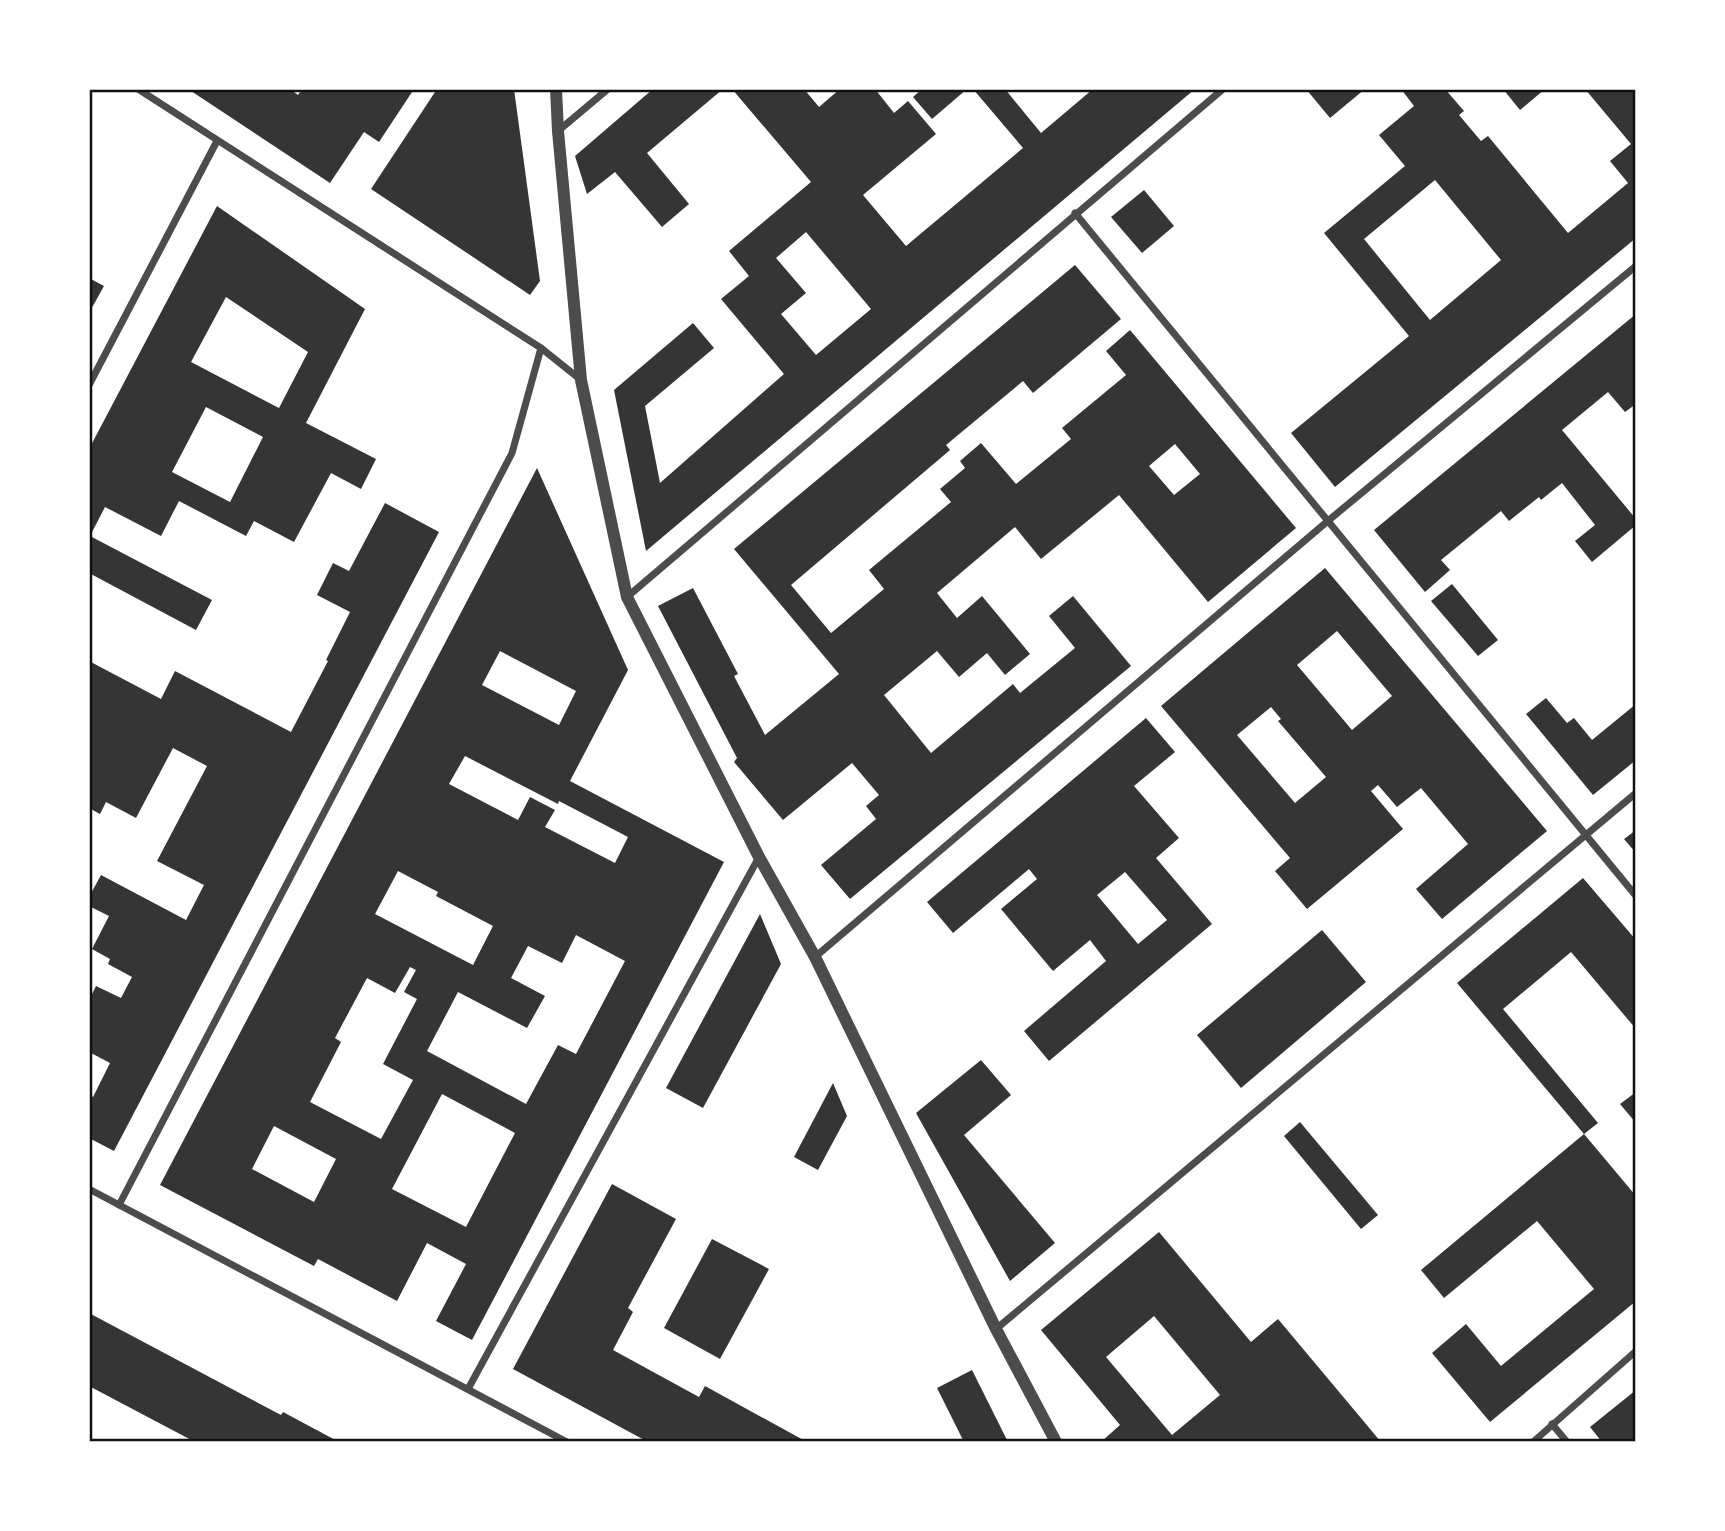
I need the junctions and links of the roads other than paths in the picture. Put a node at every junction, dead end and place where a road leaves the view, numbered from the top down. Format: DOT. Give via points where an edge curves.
graph roads {
  1 [pos="138,89"];
  2 [pos="556,89"];
  3 [pos="608,89"];
  4 [pos="1223,89"];
  5 [pos="558,131"];
  6 [pos="217,141"];
  7 [pos="1075,213"];
  8 [pos="1636,266"];
  9 [pos="541,348"];
  10 [pos="581,380"];
  11 [pos="89,385"];
  12 [pos="1329,520"];
  13 [pos="627,597"];
  14 [pos="1636,793"];
  15 [pos="1586,835"];
  16 [pos="760,857"];
  17 [pos="1636,896"];
  18 [pos="816,957"];
  19 [pos="89,1189"];
  20 [pos="119,1205"];
  21 [pos="996,1329"];
  22 [pos="1636,1351"];
  23 [pos="468,1390"];
  24 [pos="1552,1424"];
  25 [pos="567,1442"];
  26 [pos="1056,1442"];
  27 [pos="1533,1442"];
  28 [pos="1567,1442"];
  1 -- 6 [label="street"];
  2 -- 5 [label="street"];
  3 -- 5 [label="street"];
  4 -- 7 [label="street"];
  5 -- 10 [label="street"];
  6 -- 9 [label="street"];
  6 -- 11 [label="street"];
  7 -- 12 [label="street"];
  7 -- 13 [label="street"];
  8 -- 12 [label="street"];
  9 -- 10 [label="street"];
  9 -- 20 [label="street" via="512,453"];
  10 -- 13 [label="street"];
  12 -- 15 [label="street"];
  12 -- 18 [label="street"];
  13 -- 16 [label="street"];
  14 -- 15 [label="street"];
  15 -- 17 [label="street"];
  15 -- 21 [label="street"];
  16 -- 18 [label="street"];
  16 -- 23 [label="street"];
  18 -- 21 [label="street"];
  19 -- 20 [label="street"];
  20 -- 23 [label="street"];
  21 -- 26 [label="street"];
  22 -- 24 [label="street"];
  23 -- 25 [label="street"];
  24 -- 27 [label="street"];
  24 -- 28 [label="street"];
}
